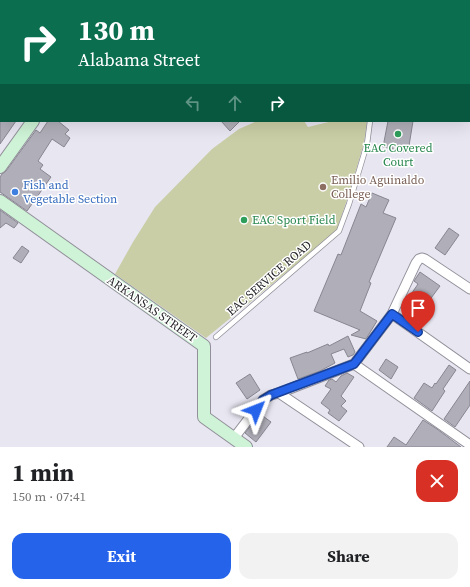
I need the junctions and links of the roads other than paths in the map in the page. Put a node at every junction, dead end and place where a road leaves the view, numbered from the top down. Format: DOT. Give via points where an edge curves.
graph roads {
  1 [pos="32,122"];
  2 [pos="370,122"];
  3 [pos="0,167"];
  4 [pos="0,201"];
  5 [pos="470,289"];
  6 [pos="392,314"];
  7 [pos="216,337"];
  8 [pos="354,364"];
  9 [pos="470,369"];
  10 [pos="280,393"];
  11 [pos="230,443"];
  12 [pos="470,445"];
  13 [pos="246,447"];
  14 [pos="359,447"];
  1 -- 3 [label="street"];
  2 -- 7 [label="lane, EAC SERVICE ROAD" via="367,144 339,231"];
  4 -- 11 [label="street, ARKANSAS STREET" via="204,346 204,417"];
  5 -- 6 [label="street" via="422,258 416,263"];
  6 -- 8 [label="street"];
  6 -- 9 [label="street"];
  8 -- 10 [label="street"];
  8 -- 12 [label="street"];
  10 -- 11 [label="street" via="263,400"];
  10 -- 14 [label="street"];
  11 -- 13 [label="street, ARKANSAS STREET"];
}
